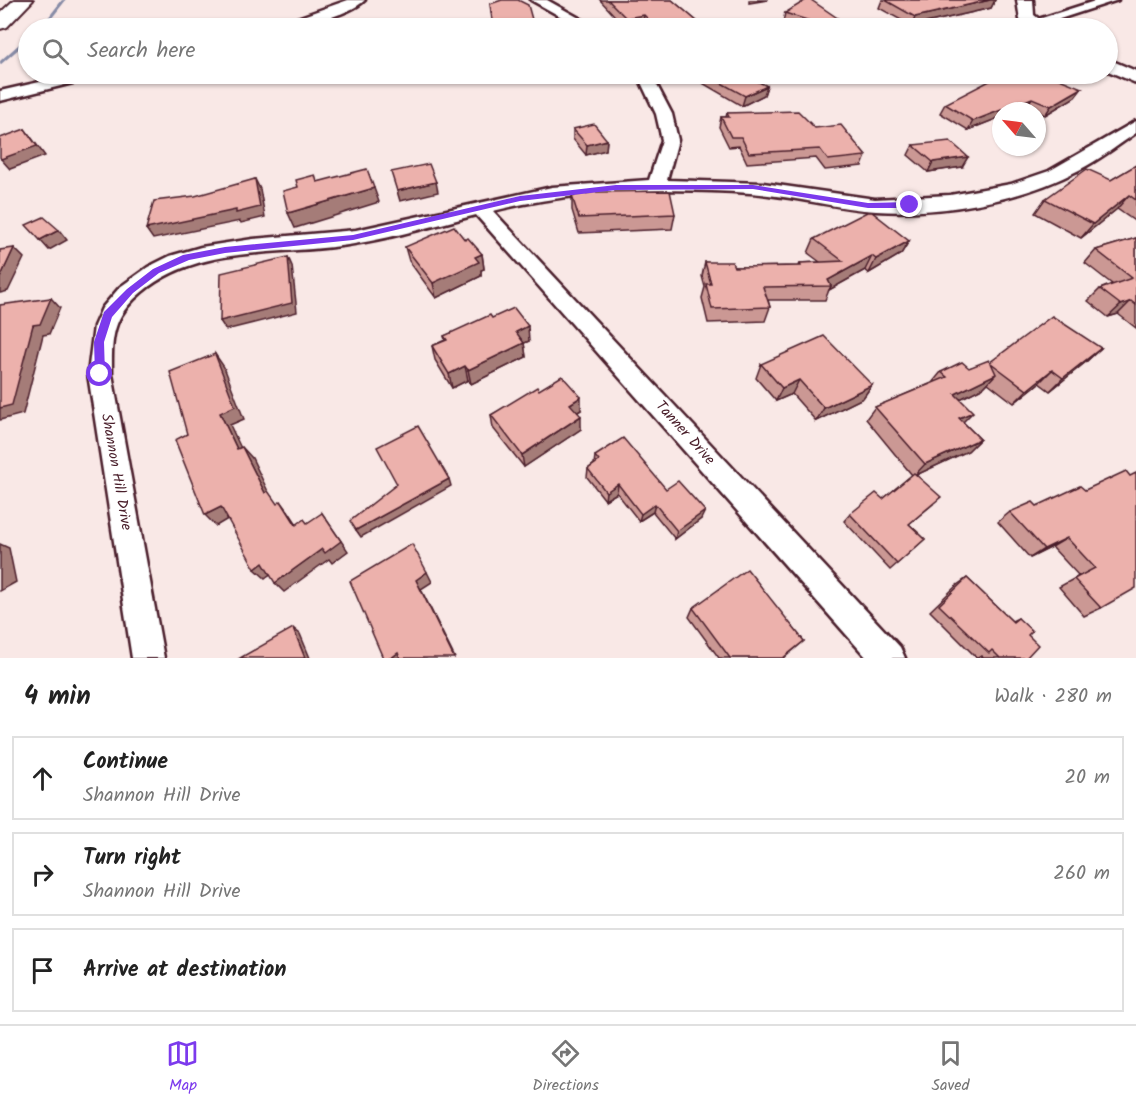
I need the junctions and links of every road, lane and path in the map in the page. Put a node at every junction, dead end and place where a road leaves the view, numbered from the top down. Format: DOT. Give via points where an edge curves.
graph roads {
  1 [pos="5,0"];
  2 [pos="24,0"];
  3 [pos="359,0"];
  4 [pos="537,0"];
  5 [pos="1025,0"];
  6 [pos="1112,0"];
  7 [pos="0,4"];
  8 [pos="311,18"];
  9 [pos="571,18"];
  10 [pos="1027,18"];
  11 [pos="1061,18"];
  12 [pos="0,23"];
  13 [pos="1118,69"];
  14 [pos="1136,78"];
  15 [pos="50,84"];
  16 [pos="649,84"];
  17 [pos="0,96"];
  18 [pos="1136,126"];
  19 [pos="656,186"];
  20 [pos="481,209"];
  21 [pos="148,658"];
  22 [pos="889,658"];
  1 -- 7 [label="main road"];
  2 -- 12 [label="main road"];
  3 -- 8 [label="street"];
  4 -- 9 [label="street"];
  5 -- 10 [label="street"];
  6 -- 11 [label="street"];
  13 -- 14 [label="street"];
  15 -- 17 [label="street"];
  16 -- 19 [label="street" via="664,114 670,140"];
  18 -- 19 [label="street, Shannon Hill Drive" via="1074,166 1044,179 998,192 910,205 868,205 753,187"];
  19 -- 20 [label="street, Shannon Hill Drive" via="520,198"];
  20 -- 21 [label="street, Shannon Hill Drive" via="353,237 187,257 156,271 108,315 99,342 100,374"];
  20 -- 22 [label="street, Tanner Drive"];
}
